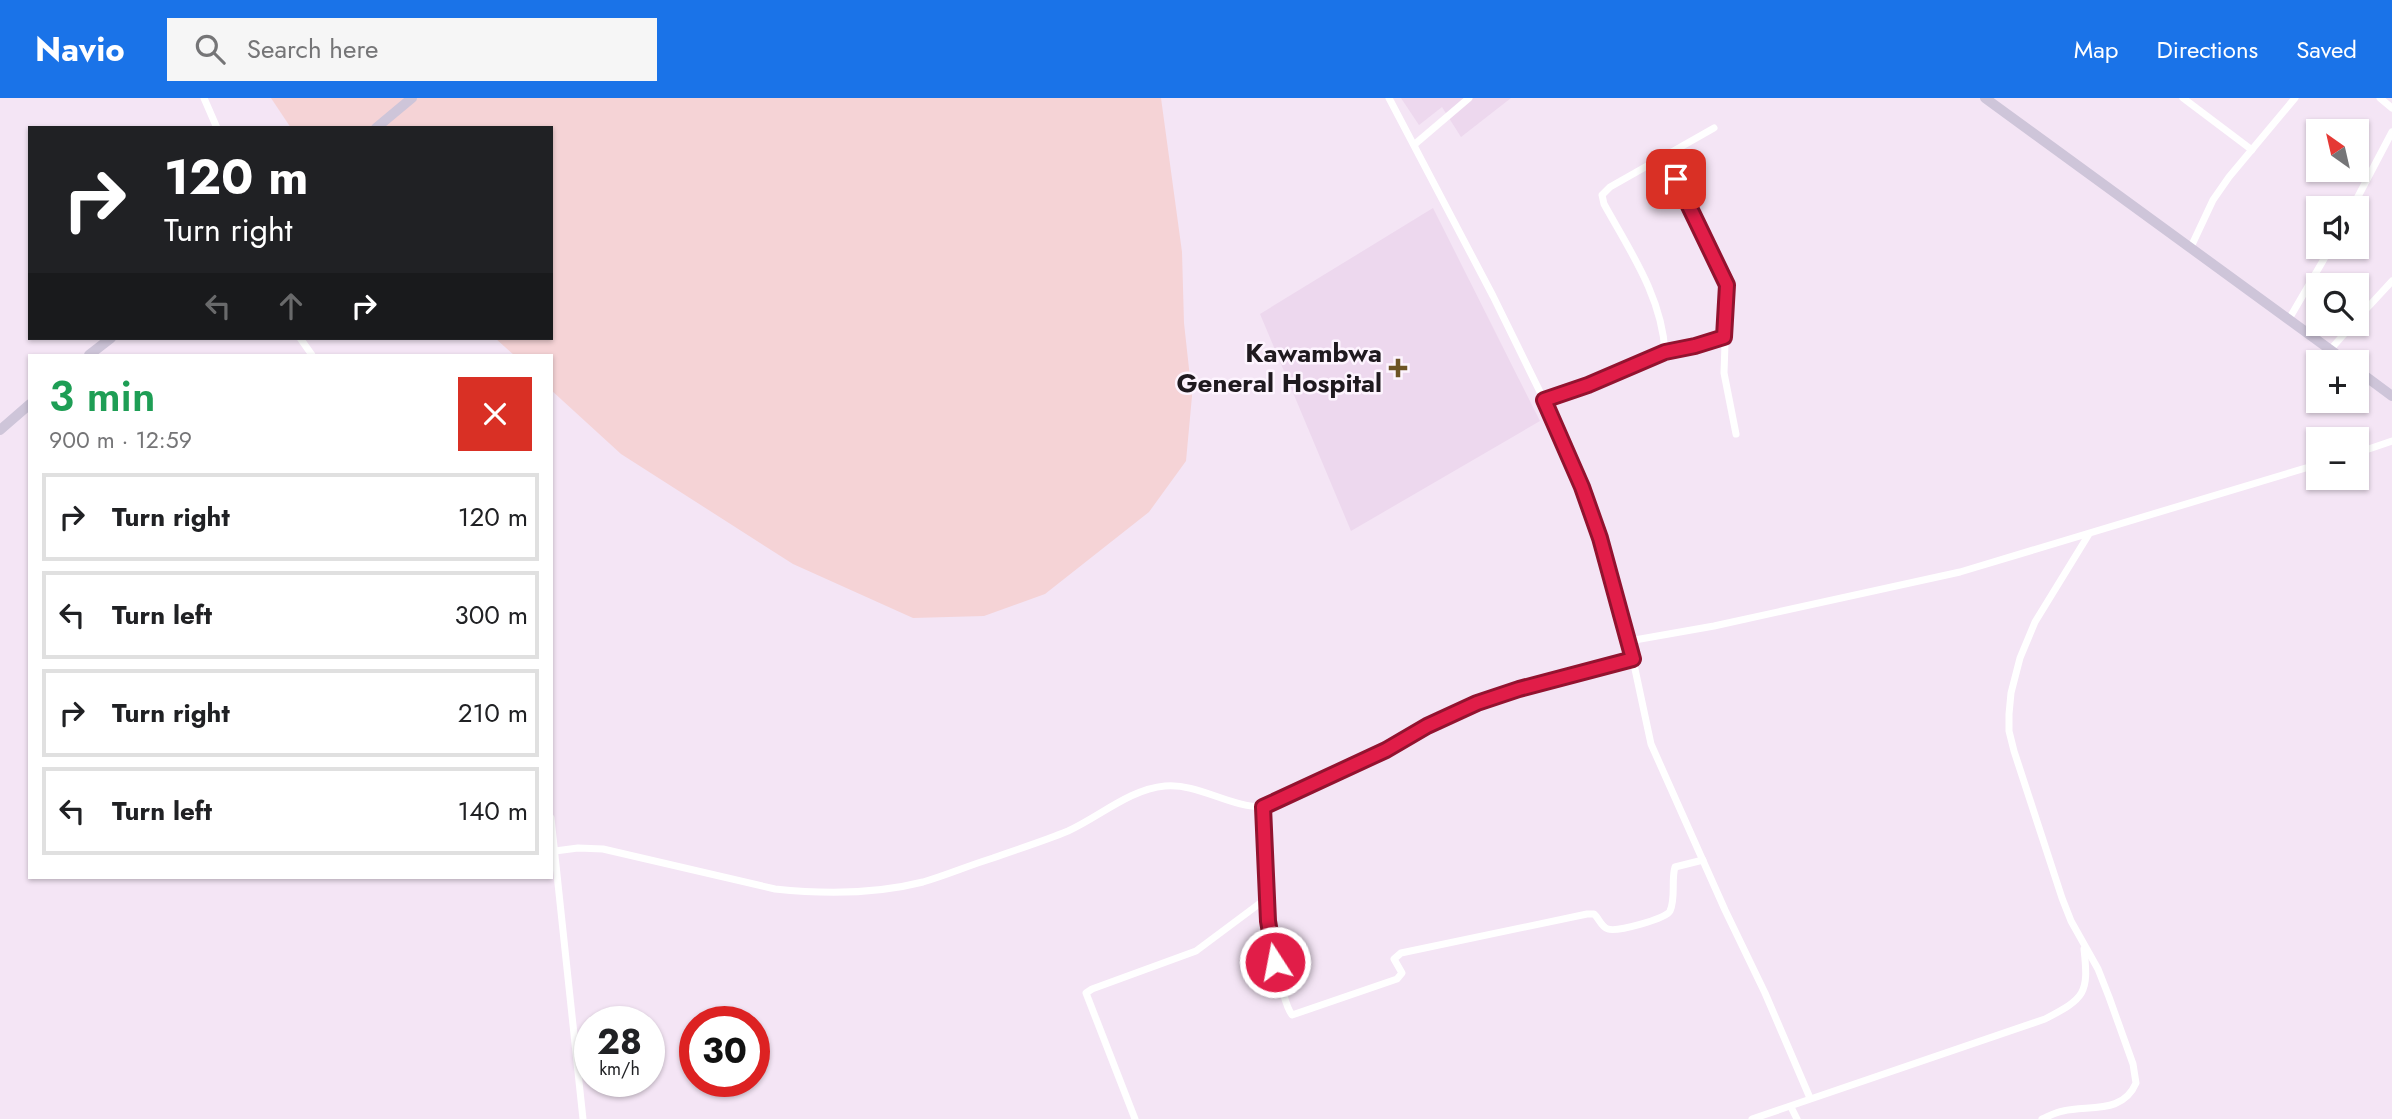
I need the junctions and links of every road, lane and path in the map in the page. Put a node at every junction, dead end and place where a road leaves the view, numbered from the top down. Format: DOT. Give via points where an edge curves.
graph roads {
  1 [pos="204,98"];
  2 [pos="412,98"];
  3 [pos="1389,98"];
  4 [pos="1469,98"];
  5 [pos="1985,98"];
  6 [pos="2183,98"];
  7 [pos="2295,98"];
  8 [pos="2380,98"];
  9 [pos="2392,108"];
  10 [pos="216,126"];
  11 [pos="378,126"];
  12 [pos="1714,128"];
  13 [pos="2392,132"];
  14 [pos="1415,144"];
  15 [pos="2252,150"];
  16 [pos="1665,155"];
  17 [pos="2358,196"];
  18 [pos="2190,248"];
  19 [pos="2324,259"];
  20 [pos="2392,281"];
  21 [pos="2369,306"];
  22 [pos="2290,319"];
  23 [pos="2342,336"];
  24 [pos="1724,337"];
  25 [pos="108,340"];
  26 [pos="2330,350"];
  27 [pos="1665,352"];
  28 [pos="90,354"];
  29 [pos="2369,379"];
  30 [pos="2392,396"];
  31 [pos="1544,400"];
  32 [pos="28,406"];
  33 [pos="0,430"];
  34 [pos="1736,434"];
  35 [pos="2392,441"];
  36 [pos="2369,449"];
  37 [pos="2306,468"];
  38 [pos="2089,534"];
  39 [pos="1629,641"];
  40 [pos="1633,659"];
  41 [pos="1263,807"];
  42 [pos="553,834"];
  43 [pos="555,851"];
  44 [pos="1703,860"];
  45 [pos="1267,898"];
  46 [pos="2084,946"];
  47 [pos="1810,1098"];
  48 [pos="1791,1107"];
  49 [pos="583,1119"];
  50 [pos="1135,1119"];
  51 [pos="1752,1119"];
  52 [pos="1797,1119"];
  53 [pos="2042,1119"];
  1 -- 10 [label="street"];
  2 -- 11 [label="main road"];
  3 -- 14 [label="street"];
  4 -- 14 [label="street"];
  5 -- 18 [label="main road"];
  6 -- 15 [label="street"];
  7 -- 15 [label="street"];
  8 -- 9 [label="street"];
  12 -- 16 [label="street"];
  13 -- 17 [label="street"];
  14 -- 31 [label="street"];
  15 -- 18 [label="street" via="2213,200"];
  16 -- 24 [label="street" via="1727,285"];
  16 -- 27 [label="street" via="1602,195 1650,289 1664,329"];
  18 -- 22 [label="main road"];
  19 -- 22 [label="street"];
  20 -- 21 [label="street"];
  22 -- 26 [label="main road"];
  23 -- 26 [label="street"];
  24 -- 27 [label="street"];
  24 -- 34 [label="street" via="1724,373"];
  25 -- 28 [label="main road"];
  27 -- 31 [label="street"];
  29 -- 30 [label="main road"];
  31 -- 39 [label="street" via="1582,487"];
  32 -- 33 [label="main road"];
  35 -- 36 [label="street"];
  37 -- 38 [label="street"];
  38 -- 39 [label="street" via="1894,588"];
  38 -- 46 [label="street" via="2035,622 2020,658 2009,714 2014,751 2062,898"];
  39 -- 40 [label="street"];
  40 -- 41 [label="street" via="1477,703"];
  40 -- 44 [label="street" via="1651,744"];
  41 -- 43 [label="street" via="1165,786 1033,844 921,882 873,891 775,889 603,849"];
  41 -- 45 [label="street"];
  42 -- 43 [label="street"];
  43 -- 49 [label="street"];
  44 -- 45 [label="street" via="1675,867 1672,903 1663,917 1610,930 1594,914 1587,914 1401,953 1394,959 1402,972 1397,979 1294,1016 1279,976"];
  44 -- 47 [label="street"];
  45 -- 50 [label="street" via="1195,951 1088,991"];
  46 -- 47 [label="street" via="2086,987 2065,1009"];
  46 -- 53 [label="street" via="2109,997 2136,1083 2128,1097 2118,1102"];
  47 -- 48 [label="street"];
  48 -- 51 [label="street"];
  48 -- 52 [label="street"];
}
